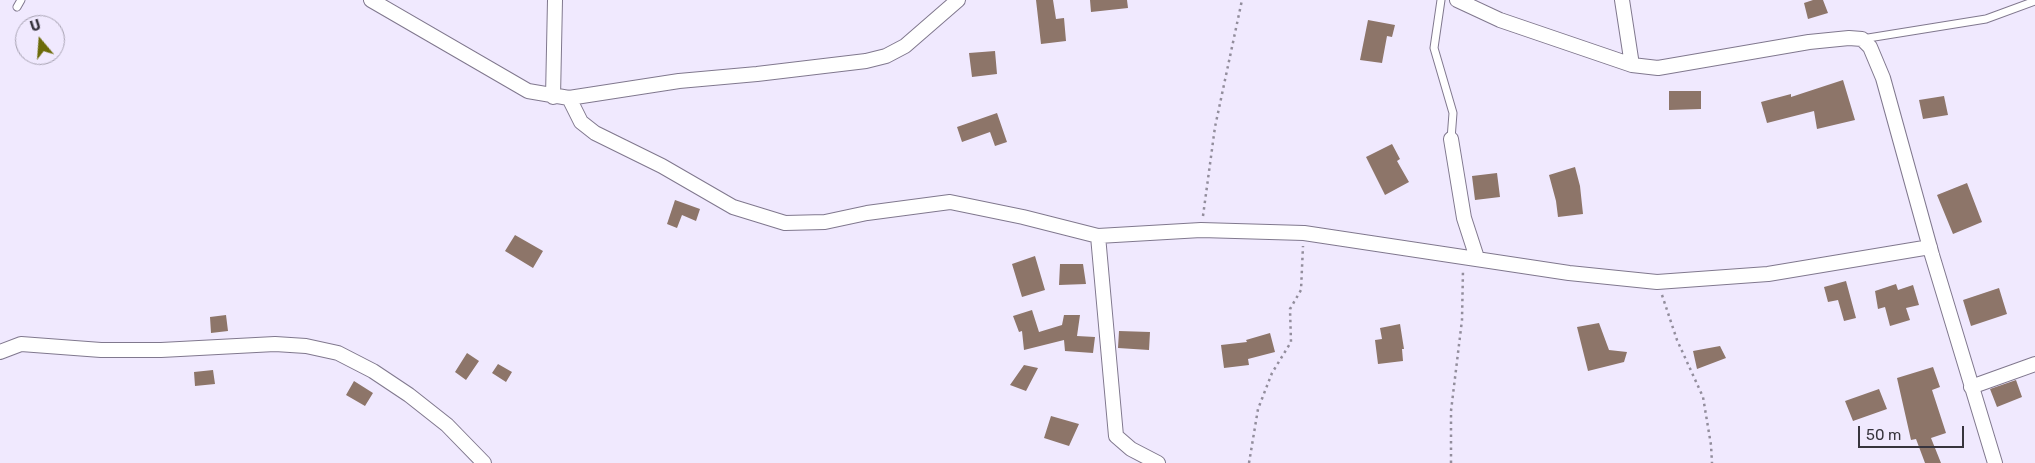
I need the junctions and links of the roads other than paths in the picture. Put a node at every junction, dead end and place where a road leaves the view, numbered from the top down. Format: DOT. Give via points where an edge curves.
graph roads {
  1 [pos="21,0"];
  2 [pos="371,0"];
  3 [pos="555,0"];
  4 [pos="958,0"];
  5 [pos="1441,0"];
  6 [pos="1457,0"];
  7 [pos="1622,0"];
  8 [pos="2035,1"];
  9 [pos="17,7"];
  10 [pos="1862,39"];
  11 [pos="1632,65"];
  12 [pos="554,97"];
  13 [pos="569,98"];
  14 [pos="1451,138"];
  15 [pos="1098,236"];
  16 [pos="1930,247"];
  17 [pos="1477,258"];
  18 [pos="0,340"];
  19 [pos="21,344"];
  20 [pos="0,352"];
  21 [pos="2035,364"];
  22 [pos="1971,387"];
  23 [pos="484,463"];
  24 [pos="1158,463"];
  25 [pos="1995,463"];
  1 -- 9 [label="lane"];
  2 -- 12 [label="street" via="528,92"];
  3 -- 12 [label="street"];
  4 -- 13 [label="street" via="904,46 866,62 679,80"];
  5 -- 14 [label="lane" via="1434,48 1453,112"];
  6 -- 11 [label="street" via="1500,20"];
  7 -- 11 [label="street"];
  8 -- 10 [label="lane" via="1986,19"];
  10 -- 11 [label="street" via="1809,42 1658,68"];
  10 -- 16 [label="street" via="1870,47 1883,78"];
  12 -- 13 [label="street"];
  13 -- 15 [label="street" via="581,122 595,133 662,166 733,207 786,223 825,222 950,202"];
  14 -- 17 [label="street" via="1464,218"];
  15 -- 17 [label="street" via="1201,230 1304,234"];
  15 -- 24 [label="street" via="1116,436 1131,449"];
  16 -- 17 [label="street" via="1768,274 1658,282 1569,273"];
  16 -- 22 [label="street"];
  18 -- 19 [label="street"];
  19 -- 20 [label="street"];
  19 -- 23 [label="street" via="101,350 275,344 338,353 373,371 409,396 447,425"];
  21 -- 22 [label="street"];
  22 -- 25 [label="street"];
}
